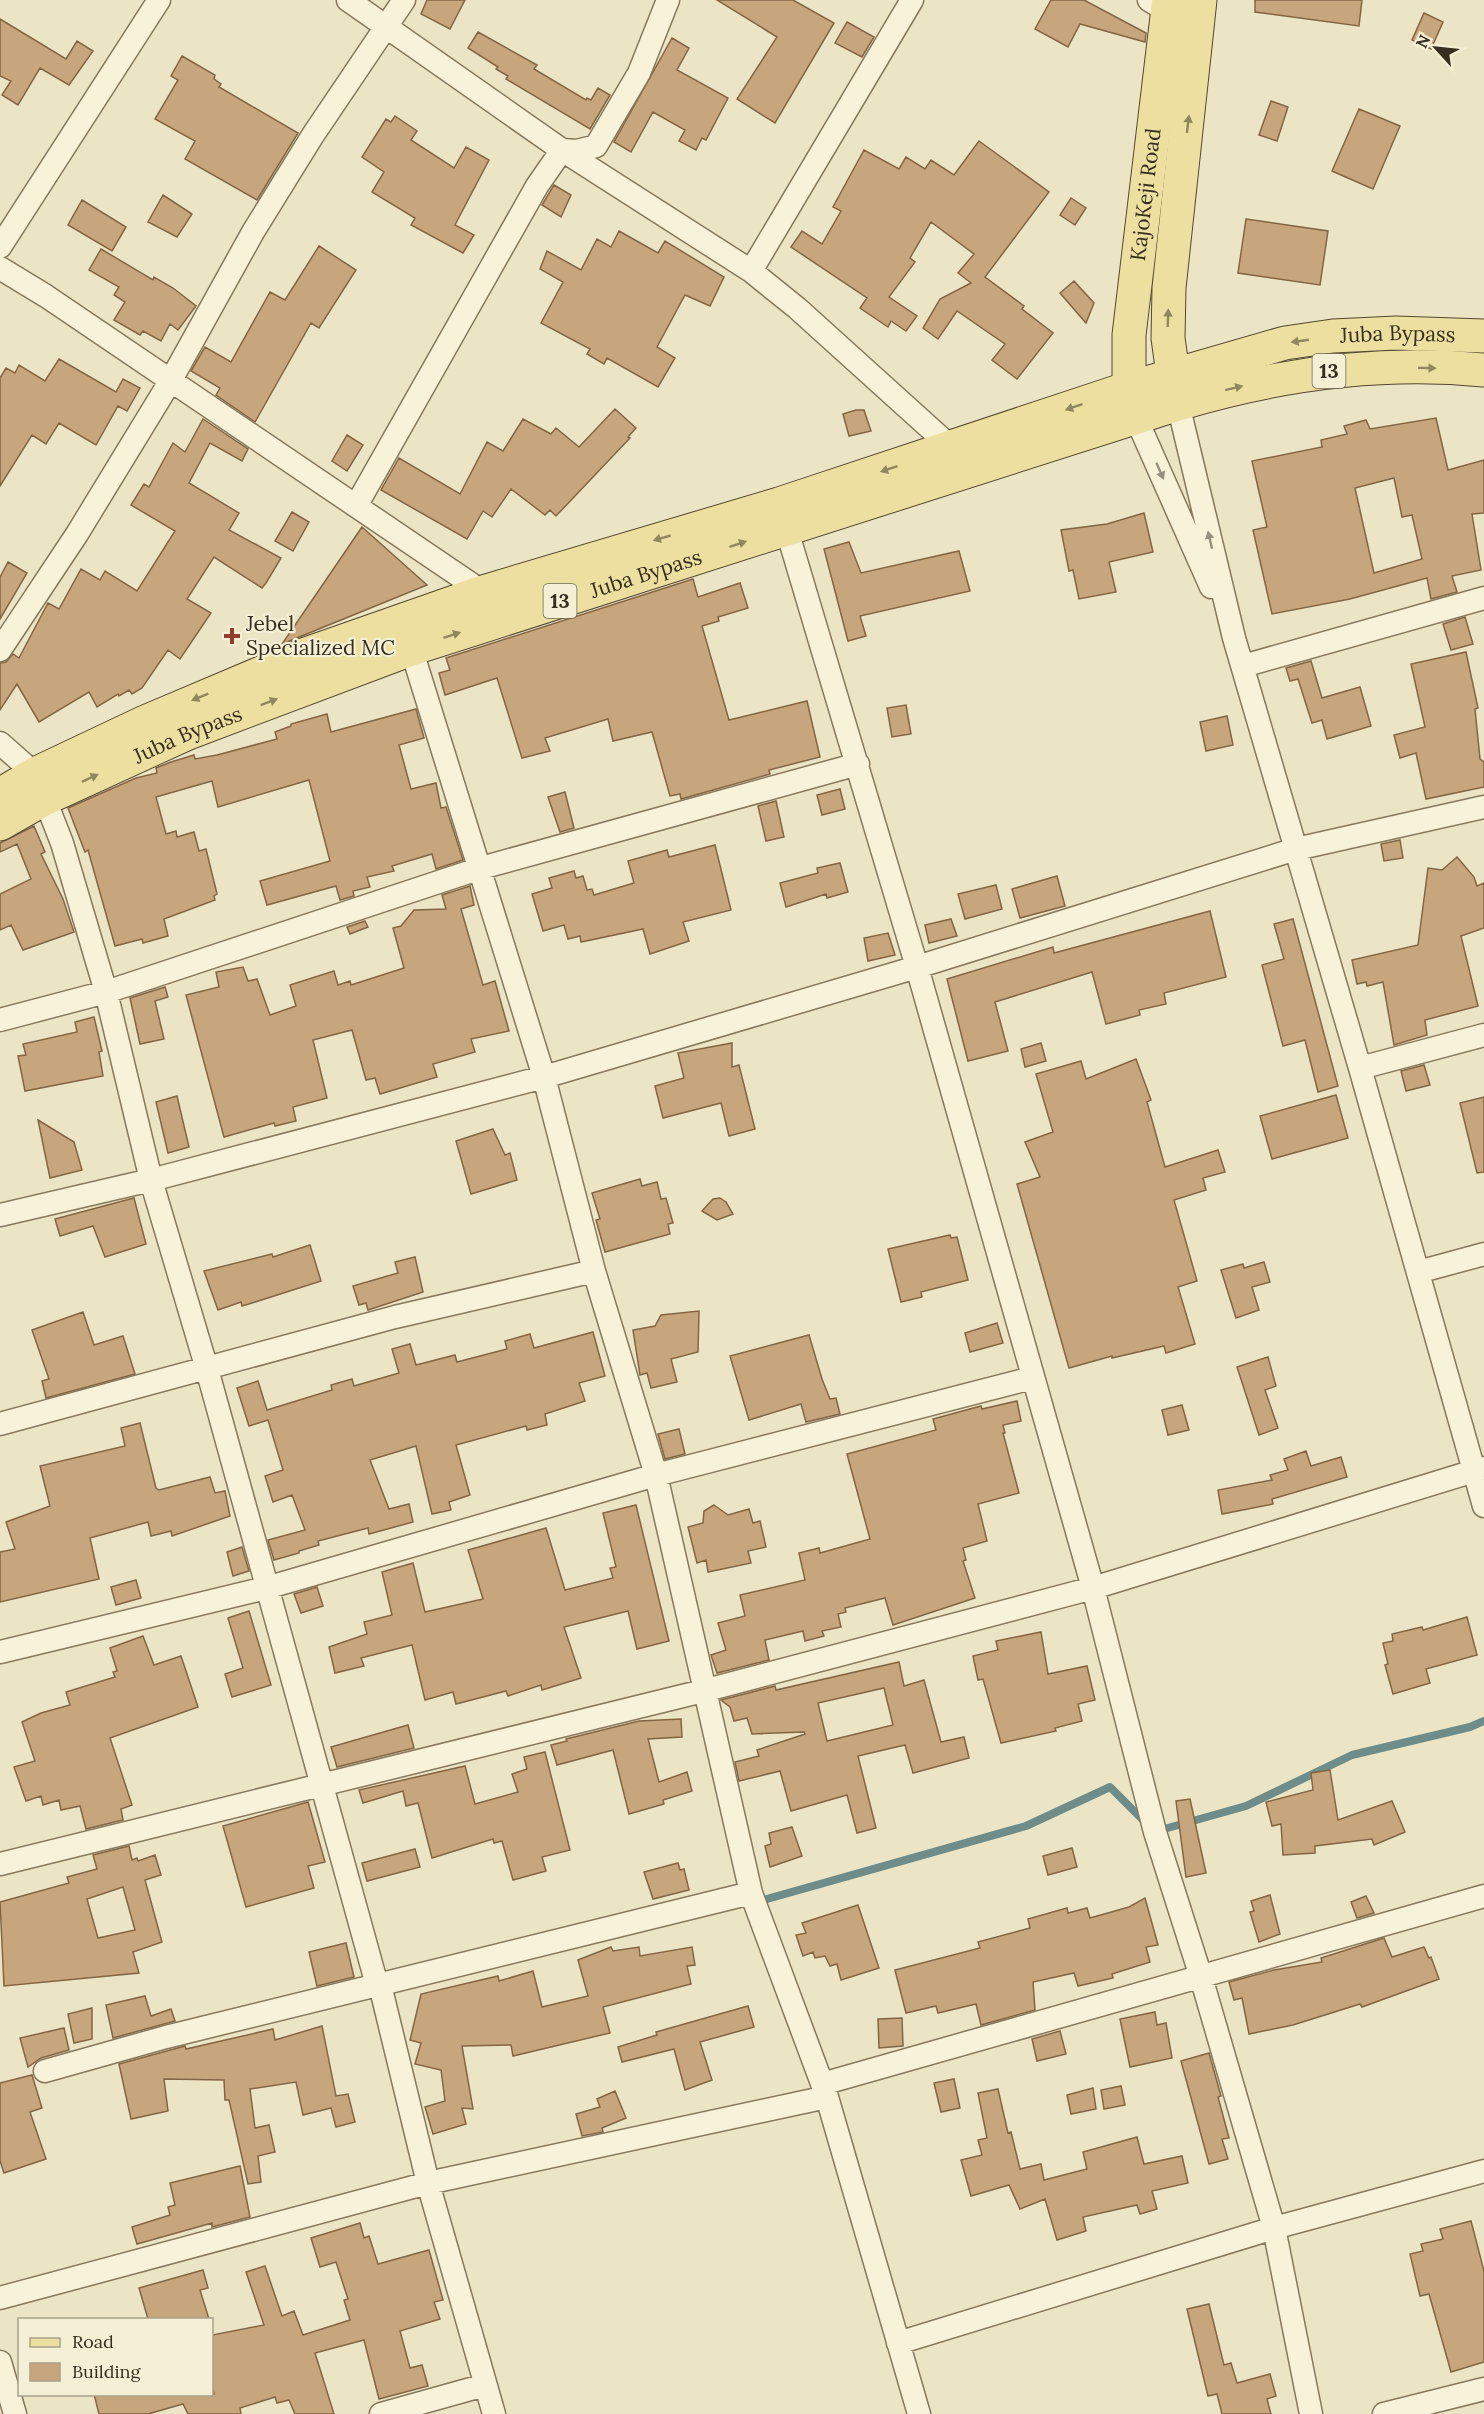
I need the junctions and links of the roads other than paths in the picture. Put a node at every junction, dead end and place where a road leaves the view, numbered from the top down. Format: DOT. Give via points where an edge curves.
graph roads {
  1 [pos="159,0"];
  2 [pos="348,0"];
  3 [pos="404,0"];
  4 [pos="668,0"];
  5 [pos="912,0"];
  6 [pos="1200,0"];
  7 [pos="1161,4"];
  8 [pos="386,25"];
  9 [pos="562,150"];
  10 [pos="0,247"];
  11 [pos="0,268"];
  12 [pos="751,271"];
  13 [pos="1484,336"];
  14 [pos="1484,370"];
  15 [pos="171,380"];
  16 [pos="1175,390"];
  17 [pos="1133,403"];
  18 [pos="952,448"];
  19 [pos="356,506"];
  20 [pos="783,516"];
  21 [pos="483,592"];
  22 [pos="1484,598"];
  23 [pos="407,635"];
  24 [pos="1234,638"];
  25 [pos="0,650"];
  26 [pos="1243,666"];
  27 [pos="0,743"];
  28 [pos="858,764"];
  29 [pos="40,787"];
  30 [pos="0,795"];
  31 [pos="1484,807"];
  32 [pos="0,824"];
  33 [pos="1296,849"];
  34 [pos="481,868"];
  35 [pos="917,967"];
  36 [pos="106,992"];
  37 [pos="0,1020"];
  38 [pos="1484,1035"];
  39 [pos="1360,1068"];
  40 [pos="544,1077"];
  41 [pos="151,1180"];
  42 [pos="0,1215"];
  43 [pos="1484,1254"];
  44 [pos="594,1271"];
  45 [pos="1418,1272"];
  46 [pos="207,1369"];
  47 [pos="1032,1378"];
  48 [pos="0,1424"];
  49 [pos="1478,1470"];
  50 [pos="656,1475"];
  51 [pos="1484,1506"];
  52 [pos="266,1588"];
  53 [pos="1093,1588"];
  54 [pos="0,1652"];
  55 [pos="703,1691"];
  56 [pos="323,1785"];
  57 [pos="0,1864"];
  58 [pos="751,1893"];
  59 [pos="1484,1896"];
  60 [pos="1202,1977"];
  61 [pos="377,1985"];
  62 [pos="45,2071"];
  63 [pos="825,2091"];
  64 [pos="1484,2171"];
  65 [pos="428,2182"];
  66 [pos="1274,2228"];
  67 [pos="0,2298"];
  68 [pos="898,2343"];
  69 [pos="0,2362"];
  70 [pos="485,2385"];
  71 [pos="1484,2389"];
  72 [pos="15,2414"];
  73 [pos="381,2414"];
  74 [pos="494,2414"];
  75 [pos="919,2414"];
  76 [pos="1311,2414"];
  77 [pos="1384,2414"];
  1 -- 10 [label="street"];
  2 -- 8 [label="street"];
  3 -- 8 [label="street"];
  4 -- 9 [label="street" via="639,73 596,146"];
  5 -- 12 [label="street"];
  16 -- 6 [label="main road, KajoKeji Road, one-way" via="1168,338 1169,288"];
  7 -- 17 [label="main road, KajoKeji Road" via="1157,118 1129,335"];
  8 -- 9 [label="street"];
  8 -- 15 [label="street" via="375,48 253,232"];
  9 -- 12 [label="street"];
  9 -- 19 [label="street" via="537,186"];
  11 -- 15 [label="street"];
  12 -- 18 [label="street"];
  13 -- 16 [label="main road, Juba Bypass, one-way" via="1395,333 1285,343"];
  16 -- 14 [label="main road, Juba Bypass / 13, one-way" via="1234,387 1339,370"];
  15 -- 19 [label="street"];
  15 -- 25 [label="street"];
  16 -- 17 [label="main road"];
  24 -- 16 [label="street, one-way"];
  17 -- 18 [label="main road, Juba Bypass / 13, one-way"];
  17 -- 20 [label="main road, Juba Bypass / 13"];
  17 -- 24 [label="street, one-way"];
  18 -- 20 [label="main road, Juba Bypass / 13, one-way"];
  19 -- 21 [label="street"];
  20 -- 21 [label="main road, Juba Bypass / 13, one-way"];
  23 -- 20 [label="main road, Juba Bypass / 13, one-way"];
  20 -- 28 [label="street"];
  21 -- 23 [label="main road, Juba Bypass / 13"];
  22 -- 26 [label="street"];
  23 -- 29 [label="main road, Juba Bypass / 13" via="306,654 187,702"];
  23 -- 34 [label="street"];
  24 -- 26 [label="street"];
  26 -- 33 [label="street"];
  27 -- 29 [label="street"];
  28 -- 34 [label="street"];
  28 -- 35 [label="street"];
  29 -- 30 [label="main road, Juba Bypass"];
  29 -- 32 [label="main road, Juba Bypass / 13"];
  29 -- 36 [label="street" via="62,843"];
  31 -- 33 [label="street"];
  33 -- 35 [label="street"];
  33 -- 39 [label="street"];
  34 -- 36 [label="street"];
  34 -- 40 [label="street"];
  35 -- 40 [label="street"];
  35 -- 47 [label="street"];
  36 -- 37 [label="street"];
  36 -- 41 [label="street"];
  38 -- 39 [label="street"];
  39 -- 45 [label="street"];
  40 -- 41 [label="street"];
  40 -- 44 [label="street"];
  41 -- 42 [label="street"];
  41 -- 46 [label="street"];
  43 -- 45 [label="street"];
  44 -- 46 [label="street" via="395,1317"];
  44 -- 50 [label="street"];
  45 -- 49 [label="street"];
  46 -- 48 [label="street"];
  46 -- 52 [label="street"];
  47 -- 50 [label="street"];
  47 -- 53 [label="street"];
  49 -- 51 [label="street"];
  49 -- 53 [label="street"];
  50 -- 52 [label="street"];
  50 -- 55 [label="street"];
  52 -- 54 [label="street"];
  52 -- 56 [label="street"];
  53 -- 55 [label="street"];
  53 -- 60 [label="street" via="1155,1832"];
  55 -- 56 [label="street"];
  55 -- 58 [label="street"];
  56 -- 57 [label="street"];
  56 -- 61 [label="street"];
  58 -- 61 [label="street"];
  58 -- 63 [label="street"];
  59 -- 60 [label="street"];
  60 -- 63 [label="street"];
  60 -- 66 [label="street"];
  61 -- 62 [label="street"];
  61 -- 65 [label="street"];
  63 -- 65 [label="street"];
  63 -- 68 [label="street"];
  64 -- 66 [label="street"];
  65 -- 67 [label="street"];
  65 -- 70 [label="street"];
  66 -- 68 [label="street"];
  66 -- 76 [label="street"];
  68 -- 75 [label="street"];
  69 -- 72 [label="street"];
  70 -- 73 [label="street"];
  70 -- 74 [label="street"];
  71 -- 77 [label="street"];
}
